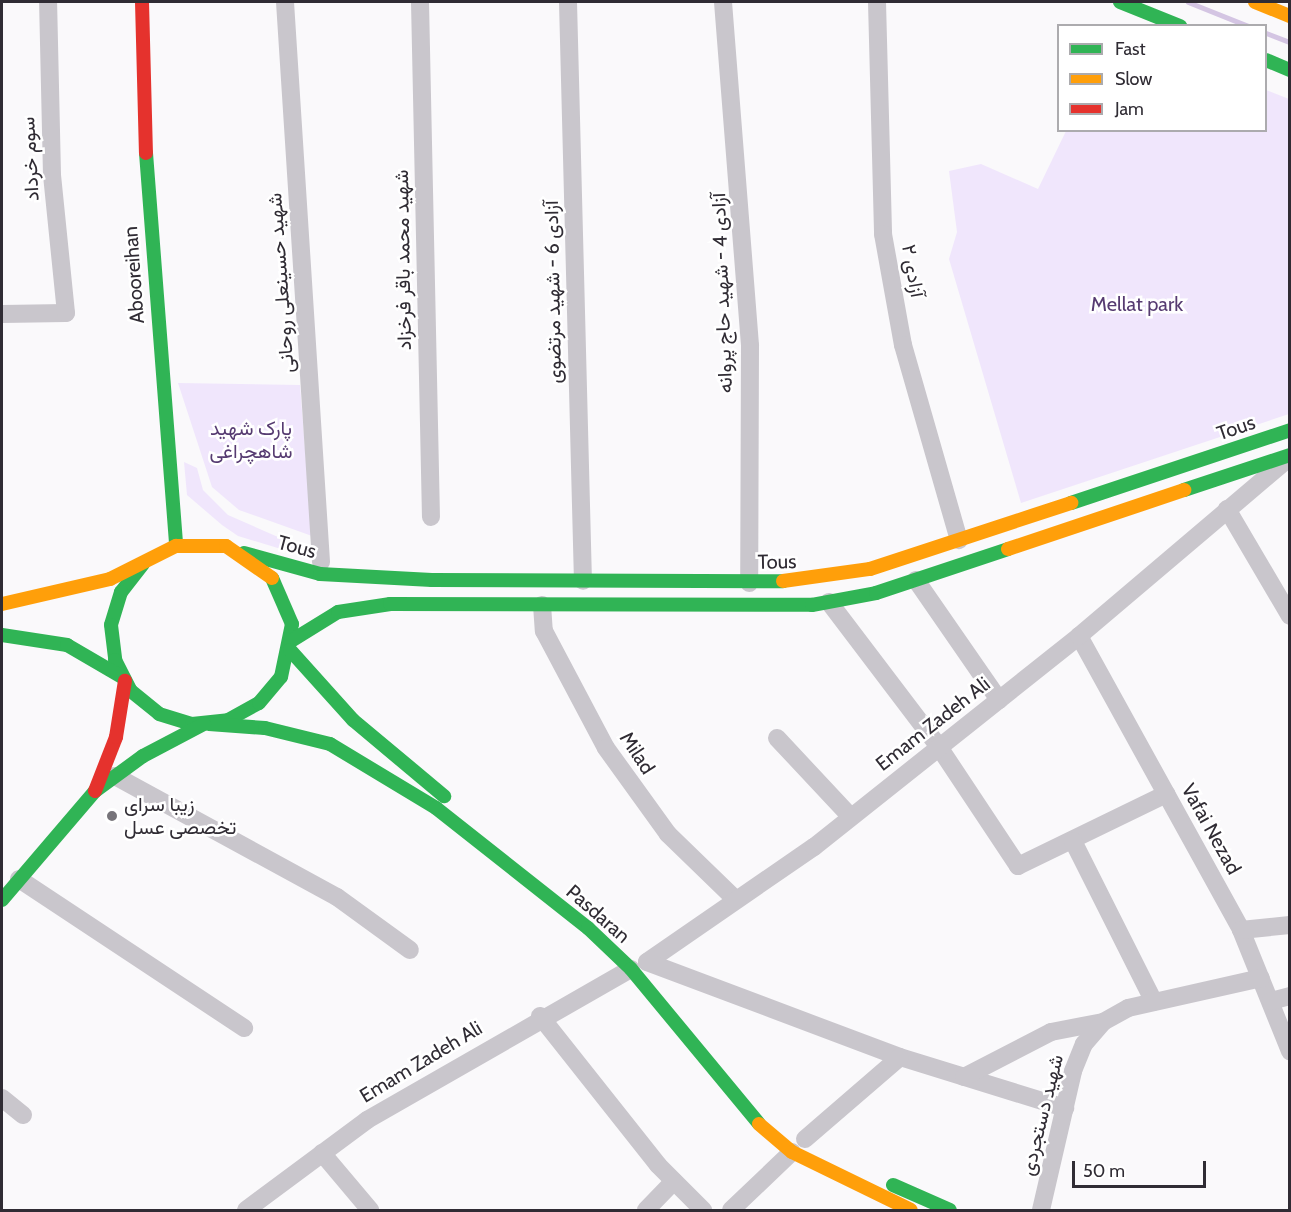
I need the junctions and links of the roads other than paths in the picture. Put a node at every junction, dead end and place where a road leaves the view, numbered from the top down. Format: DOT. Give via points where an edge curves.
graph roads {
  1 [pos="48,2"];
  2 [pos="142,2"];
  3 [pos="285,2"];
  4 [pos="420,2"];
  5 [pos="568,2"];
  6 [pos="723,2"];
  7 [pos="877,2"];
  8 [pos="1120,2"];
  9 [pos="1255,2"];
  10 [pos="1290,16"];
  11 [pos="1175,24"];
  12 [pos="1267,60"];
  13 [pos="1290,70"];
  14 [pos="2,314"];
  15 [pos="1290,430"];
  16 [pos="1290,457"];
  17 [pos="1231,476"];
  18 [pos="1230,507"];
  19 [pos="431,517"];
  20 [pos="959,540"];
  21 [pos="176,546"];
  22 [pos="244,553"];
  23 [pos="321,562"];
  24 [pos="144,564"];
  25 [pos="916,580"];
  26 [pos="583,581"];
  27 [pos="749,583"];
  28 [pos="829,602"];
  29 [pos="2,604"];
  30 [pos="542,605"];
  31 [pos="1290,616"];
  32 [pos="2,635"];
  33 [pos="1079,636"];
  34 [pos="291,646"];
  35 [pos="123,679"];
  36 [pos="999,700"];
  37 [pos="207,724"];
  38 [pos="777,738"];
  39 [pos="939,747"];
  40 [pos="115,776"];
  41 [pos="95,790"];
  42 [pos="1166,794"];
  43 [pos="851,817"];
  44 [pos="1073,841"];
  45 [pos="536,866"];
  46 [pos="20,879"];
  47 [pos="735,899"];
  48 [pos="2,900"];
  49 [pos="597,915"];
  50 [pos="1290,926"];
  51 [pos="1241,930"];
  52 [pos="410,950"];
  53 [pos="639,966"];
  54 [pos="1261,978"];
  55 [pos="1290,996"];
  56 [pos="1270,1001"];
  57 [pos="1154,1002"];
  58 [pos="540,1016"];
  59 [pos="1103,1022"];
  60 [pos="244,1028"];
  61 [pos="1290,1051"];
  62 [pos="900,1057"];
  63 [pos="964,1077"];
  64 [pos="2,1098"];
  65 [pos="1065,1108"];
  66 [pos="23,1115"];
  67 [pos="799,1146"];
  68 [pos="322,1153"];
  69 [pos="674,1181"];
  70 [pos="246,1210"];
  71 [pos="370,1210"];
  72 [pos="646,1210"];
  73 [pos="703,1210"];
  74 [pos="730,1210"];
  75 [pos="911,1210"];
  76 [pos="950,1210"];
  77 [pos="1041,1210"];
  1 -- 14 [label="street, سوم خرداد" via="52,175 66,313"];
  2 -- 21 [label="street, Abooreihan" via="142,100"];
  3 -- 23 [label="street, شهید حسینعلی روحانی"];
  4 -- 19 [label="street, شهید محمد باقر فرخزاد"];
  5 -- 26 [label="street, آزادی 6 - شهید مرتضوی"];
  6 -- 27 [label="street, آزادی 4 - شهید حاج پروانه" via="750,346"];
  7 -- 20 [label="street, آزادی ۲" via="884,234 903,345"];
  8 -- 11 [label="street"];
  9 -- 10 [label="street"];
  12 -- 13 [label="street"];
  15 -- 20 [label="street, Tous"];
  16 -- 17 [label="street"];
  16 -- 18 [label="street, Emam Zadeh Ali"];
  17 -- 18 [label="street"];
  17 -- 25 [label="street"];
  18 -- 31 [label="street"];
  18 -- 33 [label="street, Emam Zadeh Ali"];
  20 -- 27 [label="street, Tous" via="870,569 809,581"];
  21 -- 22 [label="street" via="209,543"];
  21 -- 24 [label="street"];
  22 -- 26 [label="street, Tous" via="321,573"];
  22 -- 34 [label="street" via="281,590"];
  24 -- 29 [label="street" via="78,588"];
  24 -- 35 [label="street" via="121,591 111,625"];
  25 -- 28 [label="street"];
  25 -- 36 [label="street"];
  26 -- 27 [label="street, Tous"];
  28 -- 30 [label="street"];
  28 -- 39 [label="street"];
  30 -- 34 [label="street" via="380,606 338,612"];
  30 -- 47 [label="street, Milad" via="544,631 612,757 668,834"];
  32 -- 35 [label="street" via="67,645"];
  33 -- 36 [label="street, Emam Zadeh Ali"];
  33 -- 42 [label="street, Vafai Nezad"];
  34 -- 37 [label="street" via="281,677 259,704"];
  34 -- 45 [label="street" via="353,720"];
  35 -- 37 [label="street" via="159,714"];
  35 -- 41 [label="street" via="116,737"];
  36 -- 39 [label="street, Emam Zadeh Ali"];
  37 -- 40 [label="street"];
  37 -- 53 [label="street, Pasdaran" via="265,728 330,744 387,774"];
  38 -- 43 [label="street"];
  39 -- 43 [label="street, Emam Zadeh Ali"];
  39 -- 44 [label="street" via="1014,863 1023,866"];
  40 -- 41 [label="street"];
  40 -- 52 [label="street" via="337,897"];
  41 -- 46 [label="street"];
  42 -- 44 [label="street"];
  42 -- 51 [label="street, Vafai Nezad"];
  43 -- 47 [label="street, Emam Zadeh Ali"];
  44 -- 57 [label="street"];
  46 -- 48 [label="street"];
  46 -- 60 [label="street"];
  47 -- 53 [label="street, Emam Zadeh Ali"];
  49 -- 53 [label="street, Pasdaran"];
  50 -- 51 [label="street"];
  51 -- 54 [label="street, Vafai Nezad"];
  53 -- 58 [label="street, Emam Zadeh Ali"];
  53 -- 62 [label="street"];
  53 -- 67 [label="street, Pasdaran"];
  54 -- 56 [label="street, Vafai Nezad"];
  54 -- 57 [label="street, شهید دستجردی"];
  55 -- 56 [label="street"];
  56 -- 61 [label="street, Vafai Nezad"];
  57 -- 59 [label="street, شهید دستجردی"];
  58 -- 68 [label="street, Emam Zadeh Ali"];
  58 -- 69 [label="street"];
  59 -- 63 [label="street" via="1051,1032"];
  59 -- 65 [label="street, شهید دستجردی" via="1084,1044"];
  62 -- 63 [label="street"];
  62 -- 67 [label="street"];
  63 -- 65 [label="street"];
  64 -- 66 [label="street"];
  65 -- 77 [label="street, شهید دستجردی"];
  67 -- 74 [label="street"];
  67 -- 75 [label="street, Pasdaran"];
  67 -- 76 [label="street, Pasdaran"];
  68 -- 70 [label="street, Emam Zadeh Ali"];
  68 -- 71 [label="street"];
  69 -- 72 [label="street"];
  69 -- 73 [label="street"];
}
